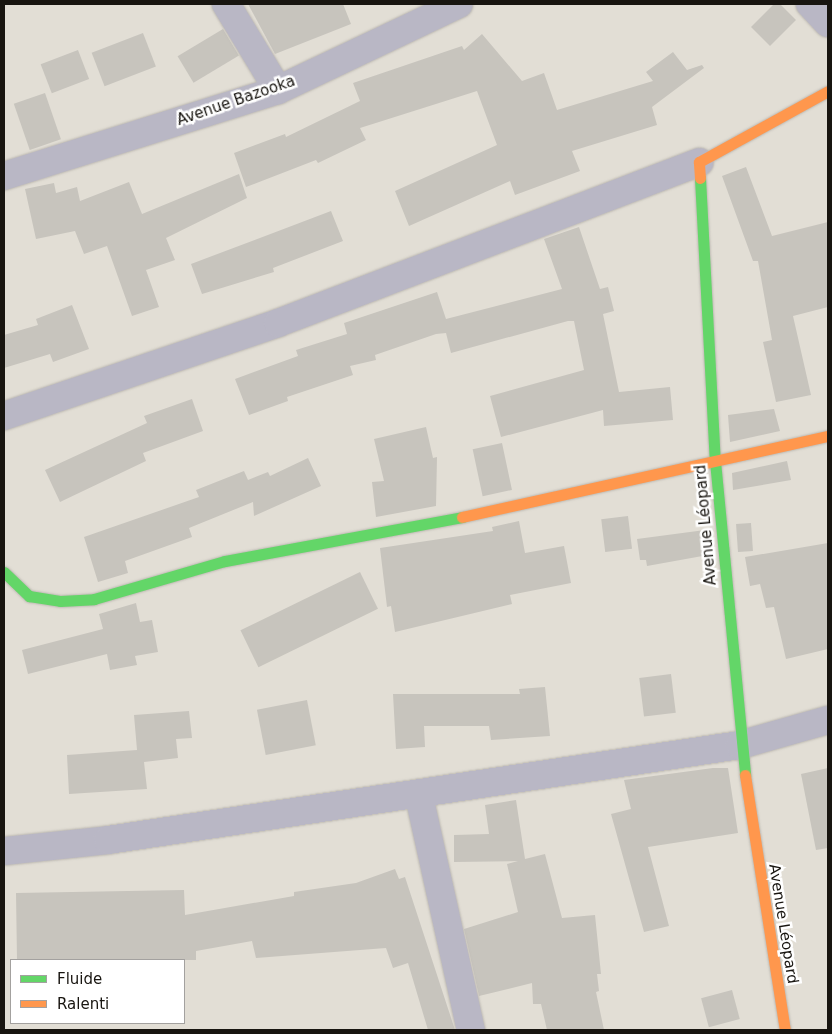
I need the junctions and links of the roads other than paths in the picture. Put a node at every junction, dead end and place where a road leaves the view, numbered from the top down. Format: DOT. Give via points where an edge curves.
graph roads {
  1 [pos="226,4"];
  2 [pos="459,4"];
  3 [pos="810,4"];
  4 [pos="828,23"];
  5 [pos="278,90"];
  6 [pos="828,91"];
  7 [pos="699,162"];
  8 [pos="4,176"];
  9 [pos="4,416"];
  10 [pos="828,436"];
  11 [pos="716,460"];
  12 [pos="4,572"];
  13 [pos="828,720"];
  14 [pos="740,745"];
  15 [pos="419,796"];
  16 [pos="4,851"];
  17 [pos="471,1030"];
  18 [pos="785,1030"];
  1 -- 5 [label="street"];
  2 -- 5 [label="street, Avenue Bazooka"];
  3 -- 4 [label="street"];
  5 -- 8 [label="street, Avenue Bazooka"];
  6 -- 7 [label="street"];
  7 -- 9 [label="street" via="278,323"];
  7 -- 11 [label="street, Avenue Léopard"];
  10 -- 11 [label="street"];
  11 -- 12 [label="street" via="464,517 225,562 94,599 60,601 29,596"];
  11 -- 14 [label="street, Avenue Léopard"];
  13 -- 14 [label="street"];
  14 -- 15 [label="street"];
  14 -- 18 [label="street, Avenue Léopard"];
  15 -- 16 [label="street" via="108,840"];
  15 -- 17 [label="street"];
}
